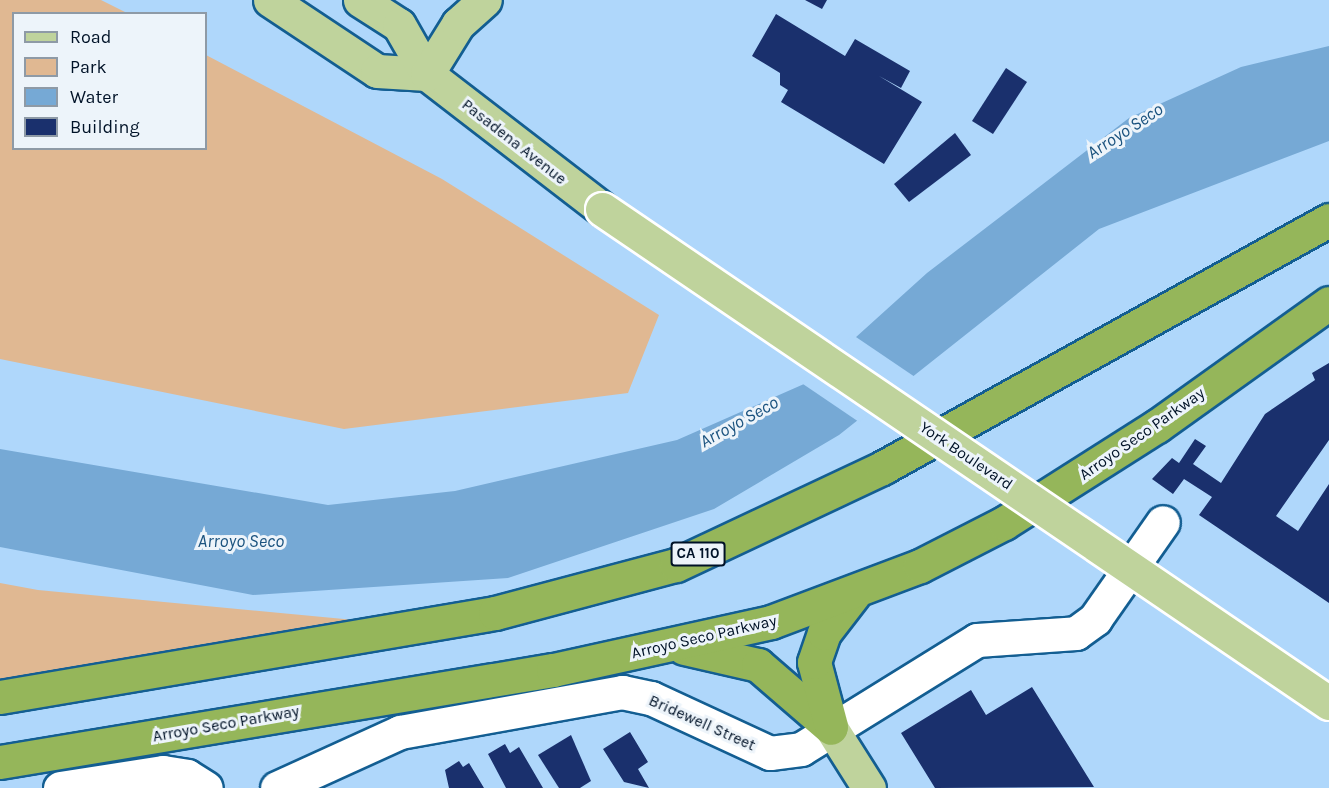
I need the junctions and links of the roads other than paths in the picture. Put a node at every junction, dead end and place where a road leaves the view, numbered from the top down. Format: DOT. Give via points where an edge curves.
graph roads {
  1 [pos="270,0"];
  2 [pos="360,0"];
  3 [pos="485,0"];
  4 [pos="427,74"];
  5 [pos="602,209"];
  6 [pos="1329,220"];
  7 [pos="1329,303"];
  8 [pos="1163,522"];
  9 [pos="854,594"];
  10 [pos="673,646"];
  11 [pos="0,698"];
  12 [pos="1329,703"];
  13 [pos="831,728"];
  14 [pos="0,762"];
  15 [pos="60,788"];
  16 [pos="206,788"];
  17 [pos="277,788"];
  18 [pos="869,788"];
  1 -- 4 [label="main road" via="378,71"];
  2 -- 4 [label="main road, Pasadena Avenue" via="399,25"];
  3 -- 4 [label="main road" via="458,24"];
  4 -- 5 [label="main road, Pasadena Avenue"];
  5 -- 12 [label="main road, York Boulevard, bridge"];
  6 -- 11 [label="highway, CA 110" via="882,468 676,565 495,613"];
  7 -- 9 [label="highway, Arroyo Seco Parkway" via="1083,476 1004,523"];
  8 -- 13 [label="street, Bridewell Street" via="1095,619 1076,633 977,640"];
  9 -- 10 [label="highway, Arroyo Seco Parkway" via="771,622"];
  9 -- 13 [label="highway" via="824,633 814,662"];
  10 -- 13 [label="highway" via="758,665"];
  10 -- 14 [label="highway, Arroyo Seco Parkway"];
  13 -- 17 [label="street, Bridewell Street" via="801,749 770,753 651,698 622,693 590,696 400,732"];
  13 -- 18 [label="main road"];
  15 -- 16 [label="street" via="163,772 187,776"];
}
